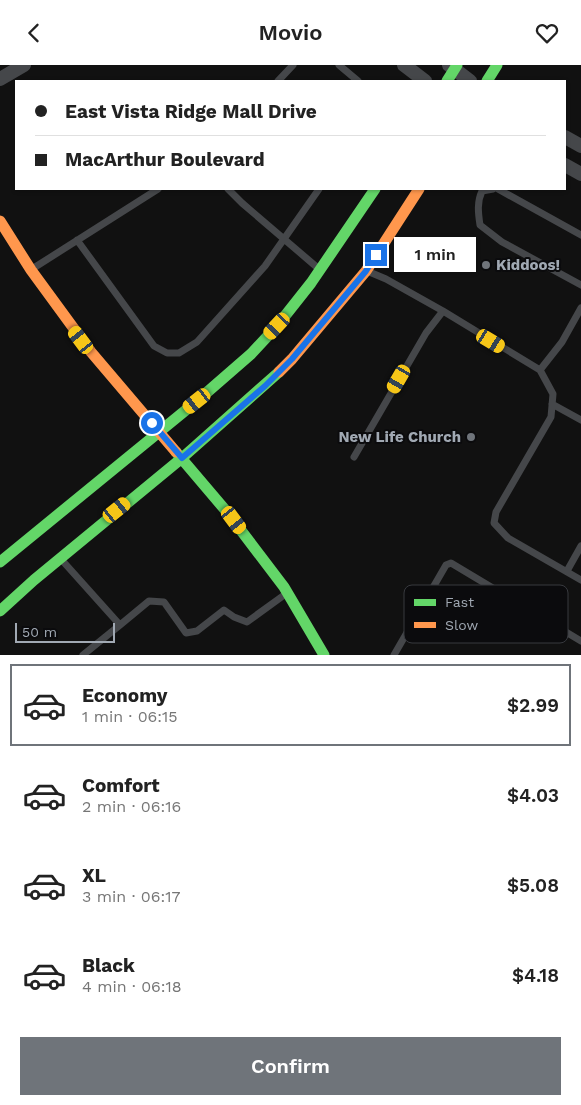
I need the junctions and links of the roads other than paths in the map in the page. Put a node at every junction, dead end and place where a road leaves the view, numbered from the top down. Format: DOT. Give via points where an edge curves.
graph roads {
  1 [pos="24,65"];
  2 [pos="293,65"];
  3 [pos="339,65"];
  4 [pos="404,65"];
  5 [pos="497,65"];
  6 [pos="452,70"];
  7 [pos="0,79"];
  8 [pos="279,80"];
  9 [pos="357,80"];
  10 [pos="424,80"];
  11 [pos="468,80"];
  12 [pos="488,80"];
  13 [pos="566,138"];
  14 [pos="581,146"];
  15 [pos="566,166"];
  16 [pos="581,175"];
  17 [pos="156,190"];
  18 [pos="229,190"];
  19 [pos="318,190"];
  20 [pos="374,190"];
  21 [pos="418,190"];
  22 [pos="487,190"];
  23 [pos="500,190"];
  24 [pos="0,221"];
  25 [pos="581,235"];
  26 [pos="77,240"];
  27 [pos="284,240"];
  28 [pos="32,270"];
  29 [pos="320,270"];
  30 [pos="366,271"];
  31 [pos="581,285"];
  32 [pos="581,308"];
  33 [pos="443,311"];
  34 [pos="540,370"];
  35 [pos="552,404"];
  36 [pos="581,420"];
  37 [pos="159,431"];
  38 [pos="354,457"];
  39 [pos="182,458"];
  40 [pos="581,546"];
  41 [pos="60,558"];
  42 [pos="0,562"];
  43 [pos="566,571"];
  44 [pos="581,580"];
  45 [pos="434,585"];
  46 [pos="488,585"];
  47 [pos="288,593"];
  48 [pos="0,611"];
  49 [pos="120,625"];
  50 [pos="568,633"];
  51 [pos="404,638"];
  52 [pos="581,641"];
  53 [pos="83,655"];
  54 [pos="324,655"];
  55 [pos="394,655"];
  1 -- 7 [label="street"];
  2 -- 8 [label="lane"];
  3 -- 9 [label="lane"];
  4 -- 10 [label="street"];
  5 -- 12 [label="main road"];
  6 -- 11 [label="street"];
  13 -- 14 [label="street"];
  15 -- 16 [label="street"];
  17 -- 26 [label="lane"];
  18 -- 27 [label="lane"];
  19 -- 27 [label="lane"];
  20 -- 29 [label="main road"];
  21 -- 30 [label="main road"];
  22 -- 31 [label="lane" via="482,191 479,199 480,225 502,242"];
  23 -- 25 [label="lane"];
  24 -- 28 [label="main road"];
  26 -- 27 [label="lane" via="154,346 167,353 179,353 197,342 265,267"];
  26 -- 28 [label="lane"];
  27 -- 29 [label="lane"];
  28 -- 37 [label="main road" via="91,352"];
  29 -- 37 [label="main road" via="277,326 251,353"];
  30 -- 33 [label="lane"];
  30 -- 39 [label="main road" via="292,359"];
  32 -- 34 [label="lane" via="562,342"];
  33 -- 34 [label="lane"];
  33 -- 38 [label="lane" via="426,333"];
  34 -- 35 [label="lane" via="553,394"];
  35 -- 36 [label="lane"];
  35 -- 43 [label="lane" via="550,417 496,511 494,523 508,537"];
  37 -- 39 [label="main road"];
  37 -- 42 [label="main road"];
  39 -- 41 [label="main road"];
  39 -- 47 [label="main road"];
  40 -- 43 [label="lane"];
  41 -- 48 [label="main road"];
  41 -- 49 [label="lane"];
  43 -- 44 [label="lane"];
  45 -- 46 [label="lane" via="446,565 451,563"];
  47 -- 49 [label="lane" via="247,622 224,610 197,631 186,633 164,602 149,601"];
  47 -- 54 [label="main road"];
  49 -- 53 [label="lane"];
  50 -- 52 [label="lane"];
  51 -- 55 [label="lane"];
}
